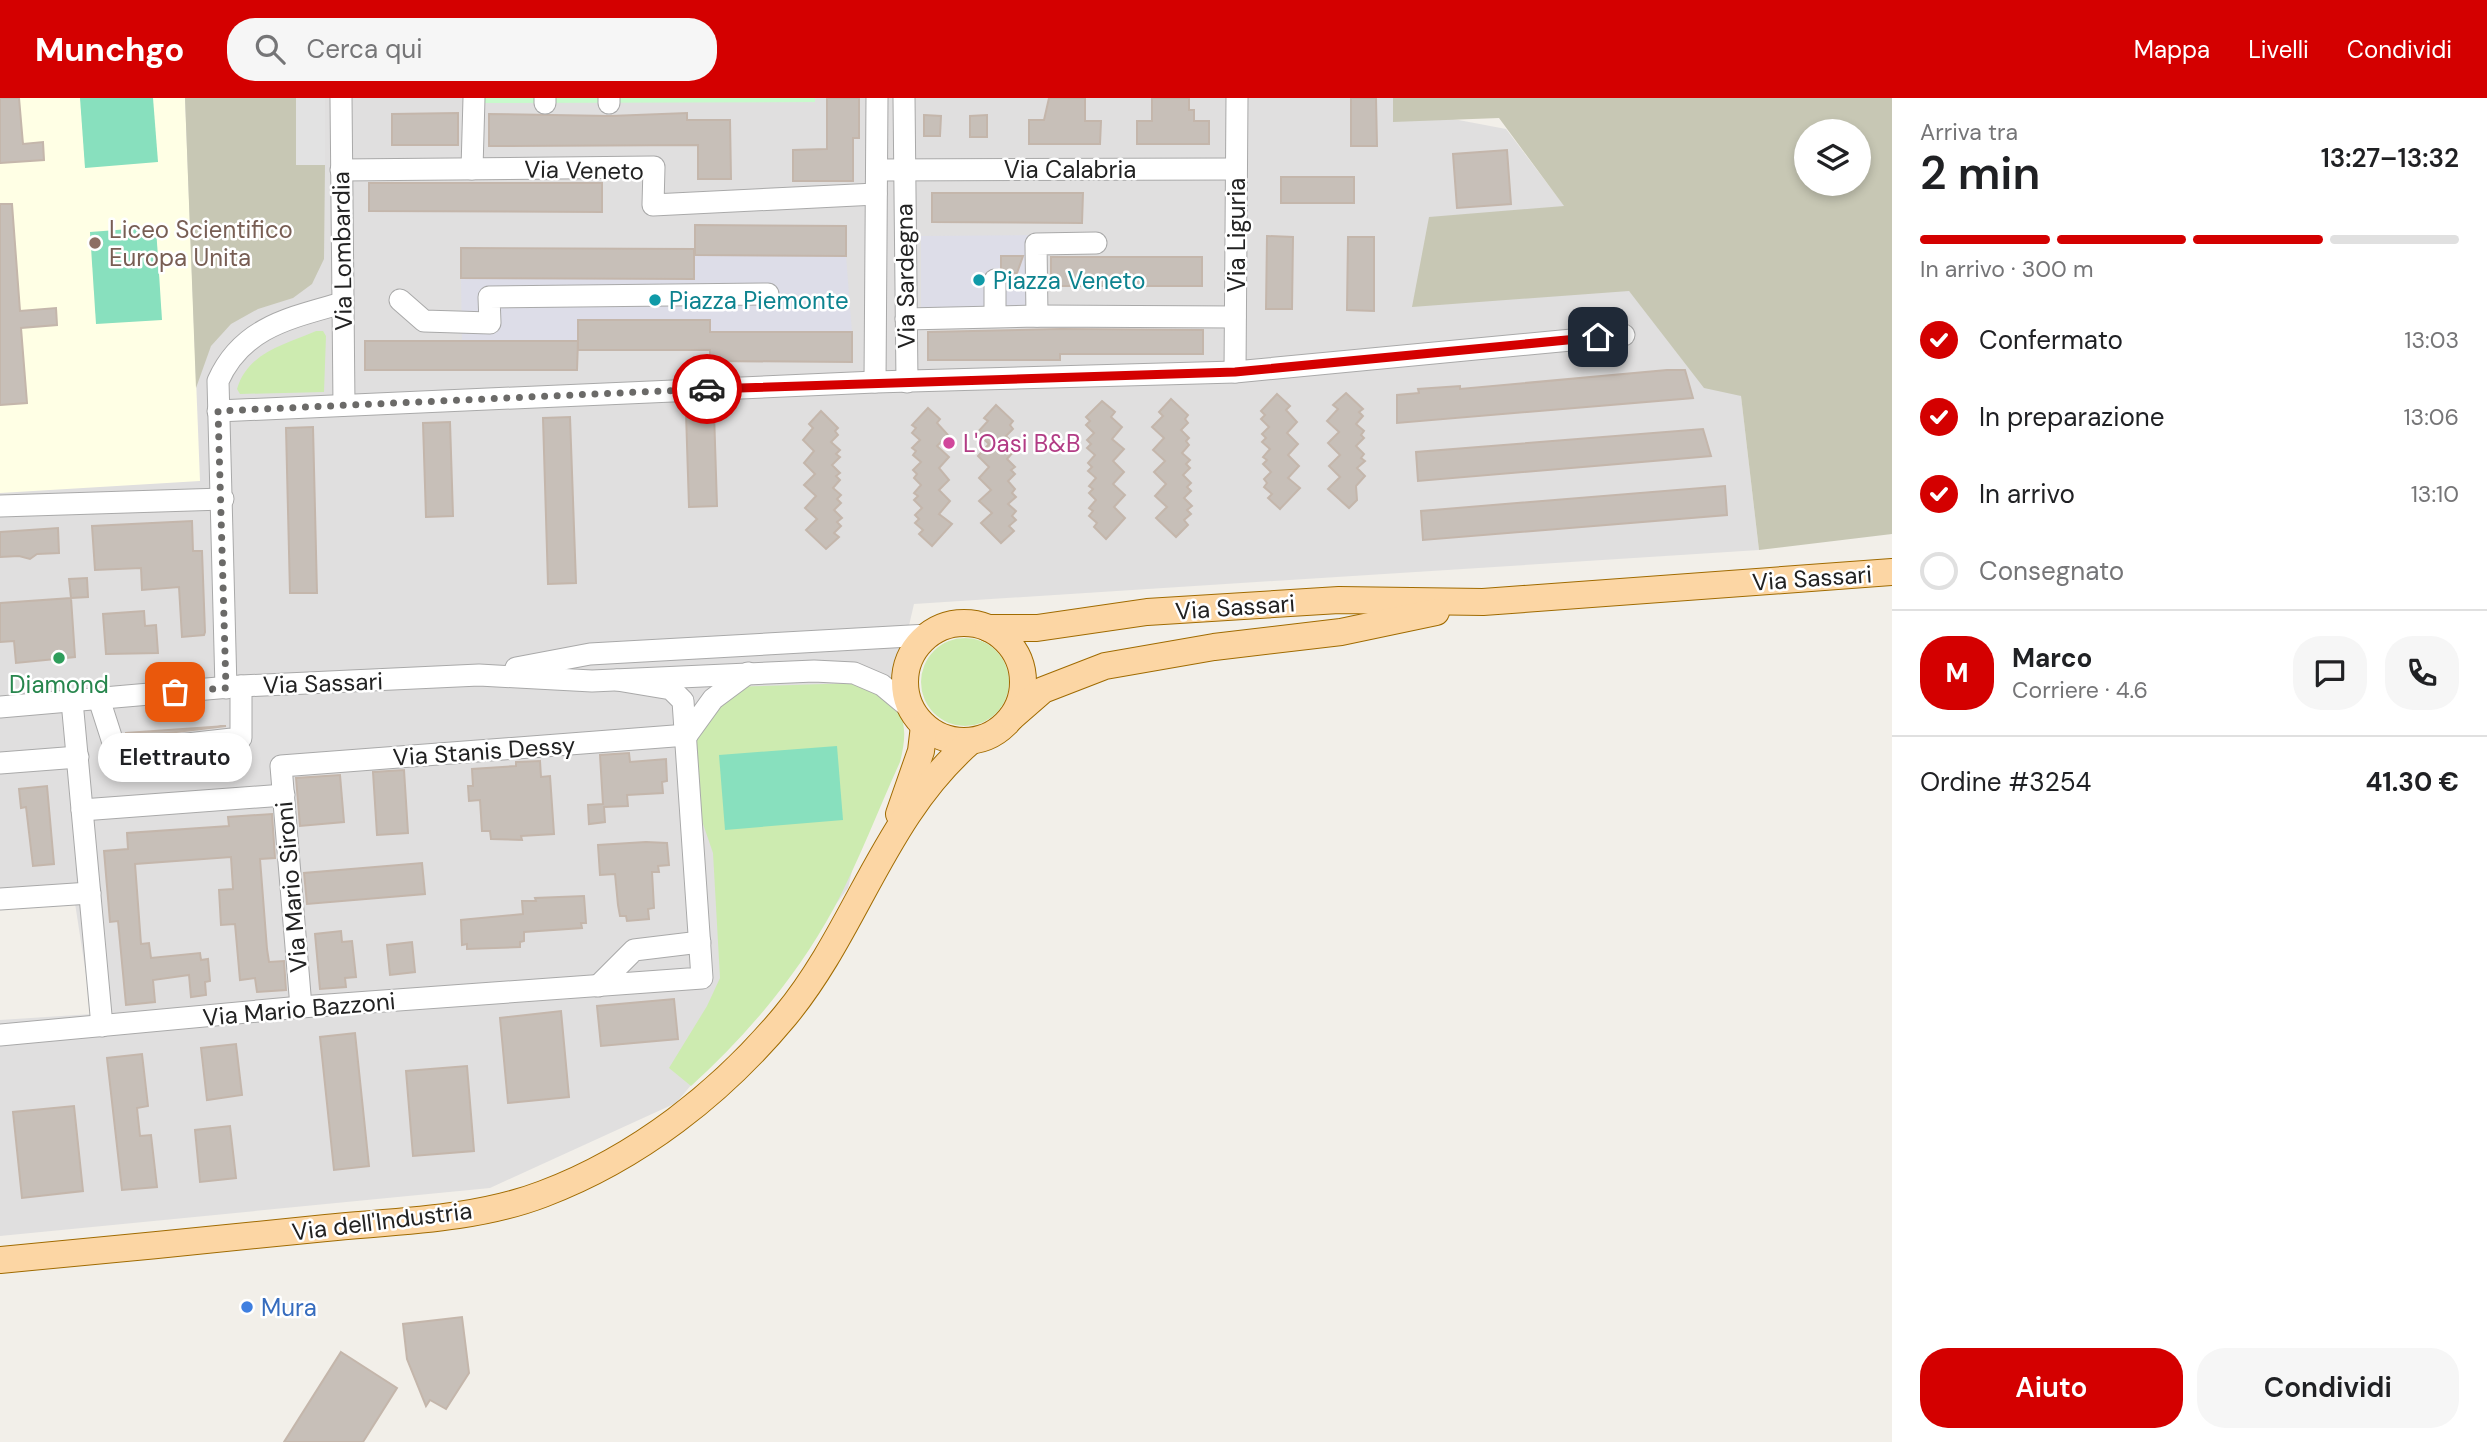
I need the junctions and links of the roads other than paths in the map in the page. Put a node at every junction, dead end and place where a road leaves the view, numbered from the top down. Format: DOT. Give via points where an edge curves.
graph roads {
  1 [pos="341,98"];
  2 [pos="474,98"];
  3 [pos="877,98"];
  4 [pos="904,98"];
  5 [pos="1237,98"];
  6 [pos="472,169"];
  7 [pos="1236,169"];
  8 [pos="341,170"];
  9 [pos="877,170"];
  10 [pos="904,170"];
  11 [pos="876,194"];
  12 [pos="1096,243"];
  13 [pos="995,280"];
  14 [pos="768,294"];
  15 [pos="400,300"];
  16 [pos="342,303"];
  17 [pos="995,316"];
  18 [pos="1037,316"];
  19 [pos="1235,317"];
  20 [pos="906,319"];
  21 [pos="1624,335"];
  22 [pos="1235,372"];
  23 [pos="875,382"];
  24 [pos="907,382"];
  25 [pos="344,405"];
  26 [pos="218,411"];
  27 [pos="223,499"];
  28 [pos="0,506"];
  29 [pos="1891,572"];
  30 [pos="1483,602"];
  31 [pos="988,628"];
  32 [pos="928,635"];
  33 [pos="748,673"];
  34 [pos="479,676"];
  35 [pos="617,680"];
  36 [pos="234,687"];
  37 [pos="99,699"];
  38 [pos="72,701"];
  39 [pos="0,707"];
  40 [pos="1012,717"];
  41 [pos="918,718"];
  42 [pos="687,735"];
  43 [pos="971,741"];
  44 [pos="78,757"];
  45 [pos="0,763"];
  46 [pos="281,766"];
  47 [pos="284,796"];
  48 [pos="82,810"];
  49 [pos="892,835"];
  50 [pos="90,893"];
  51 [pos="0,899"];
  52 [pos="700,942"];
  53 [pos="598,986"];
  54 [pos="302,1007"];
  55 [pos="102,1026"];
  56 [pos="0,1035"];
  57 [pos="0,1260"];
  1 -- 8 [label="street, Via Lombardia"];
  2 -- 6 [label="street"];
  3 -- 9 [label="street, Via Sardegna"];
  4 -- 10 [label="street, Via Sardegna"];
  5 -- 7 [label="street, Via Liguria"];
  6 -- 8 [label="street, Via Veneto"];
  6 -- 11 [label="street, Via Veneto" via="654,167 653,205"];
  7 -- 10 [label="street, Via Calabria"];
  7 -- 19 [label="street, Via Liguria"];
  8 -- 16 [label="street, Via Lombardia"];
  9 -- 10 [label="street, Via Sardegna"];
  9 -- 11 [label="street, Via Sardegna"];
  10 -- 20 [label="street, Via Sardegna"];
  11 -- 23 [label="street, Via Sardegna"];
  12 -- 18 [label="street" via="1037,244"];
  13 -- 17 [label="street"];
  14 -- 15 [label="street" via="489,297 490,323 435,312 424,321"];
  16 -- 25 [label="street, Via Lombardia"];
  16 -- 26 [label="street" via="282,321 244,342 228,359 218,381"];
  17 -- 18 [label="street"];
  17 -- 20 [label="street"];
  18 -- 19 [label="street"];
  19 -- 22 [label="street, Via Liguria"];
  20 -- 24 [label="street, Via Sardegna"];
  21 -- 22 [label="street"];
  22 -- 24 [label="street"];
  23 -- 24 [label="street"];
  23 -- 25 [label="street"];
  25 -- 26 [label="street"];
  26 -- 27 [label="street"];
  27 -- 28 [label="street"];
  27 -- 36 [label="street"];
  29 -- 30 [label="main road, Via Sassari"];
  30 -- 31 [label="main road, Via Sassari" via="1339,600 1147,612 1037,628"];
  30 -- 40 [label="main road, Via Sassari" via="1341,632 1105,666 1043,690"];
  31 -- 32 [label="main road" via="957,623"];
  31 -- 40 [label="main road" via="1014,651 1022,673 1022,696"];
  32 -- 34 [label="street, Via Sassari" via="590,654"];
  32 -- 41 [label="main road" via="913,653 905,676"];
  33 -- 35 [label="street, Via Sassari"];
  33 -- 41 [label="street, Via Sassari" via="854,673 882,685"];
  33 -- 42 [label="street" via="713,699"];
  34 -- 35 [label="street, Via Sassari"];
  34 -- 36 [label="street, Via Sassari"];
  35 -- 42 [label="street" via="671,689 682,701"];
  36 -- 37 [label="street, Via Sassari"];
  36 -- 37 [label="street" via="241,738 116,752"];
  37 -- 38 [label="street, Via Sassari"];
  38 -- 39 [label="street, Via Sassari"];
  38 -- 44 [label="street"];
  40 -- 43 [label="main road" via="990,736"];
  41 -- 43 [label="main road" via="951,740"];
  41 -- 49 [label="main road, Via dell'Industria" via="920,751"];
  42 -- 46 [label="street, Via Stanis Dessy"];
  42 -- 52 [label="street"];
  43 -- 49 [label="main road, Via dell'Industria" via="947,762"];
  44 -- 45 [label="street"];
  44 -- 48 [label="street"];
  46 -- 47 [label="street, Via Mario Sironi"];
  47 -- 48 [label="street"];
  47 -- 54 [label="street, Via Mario Sironi"];
  48 -- 50 [label="street"];
  49 -- 57 [label="main road, Via dell'Industria" via="831,948 778,1024 734,1074 606,1166 541,1195 453,1216"];
  50 -- 51 [label="street"];
  50 -- 55 [label="street"];
  52 -- 53 [label="street" via="634,950"];
  52 -- 53 [label="street, Via Mario Bazzoni" via="702,978"];
  53 -- 54 [label="street, Via Mario Bazzoni"];
  54 -- 55 [label="street, Via Mario Bazzoni"];
  55 -- 56 [label="street, Via Mario Bazzoni"];
}
